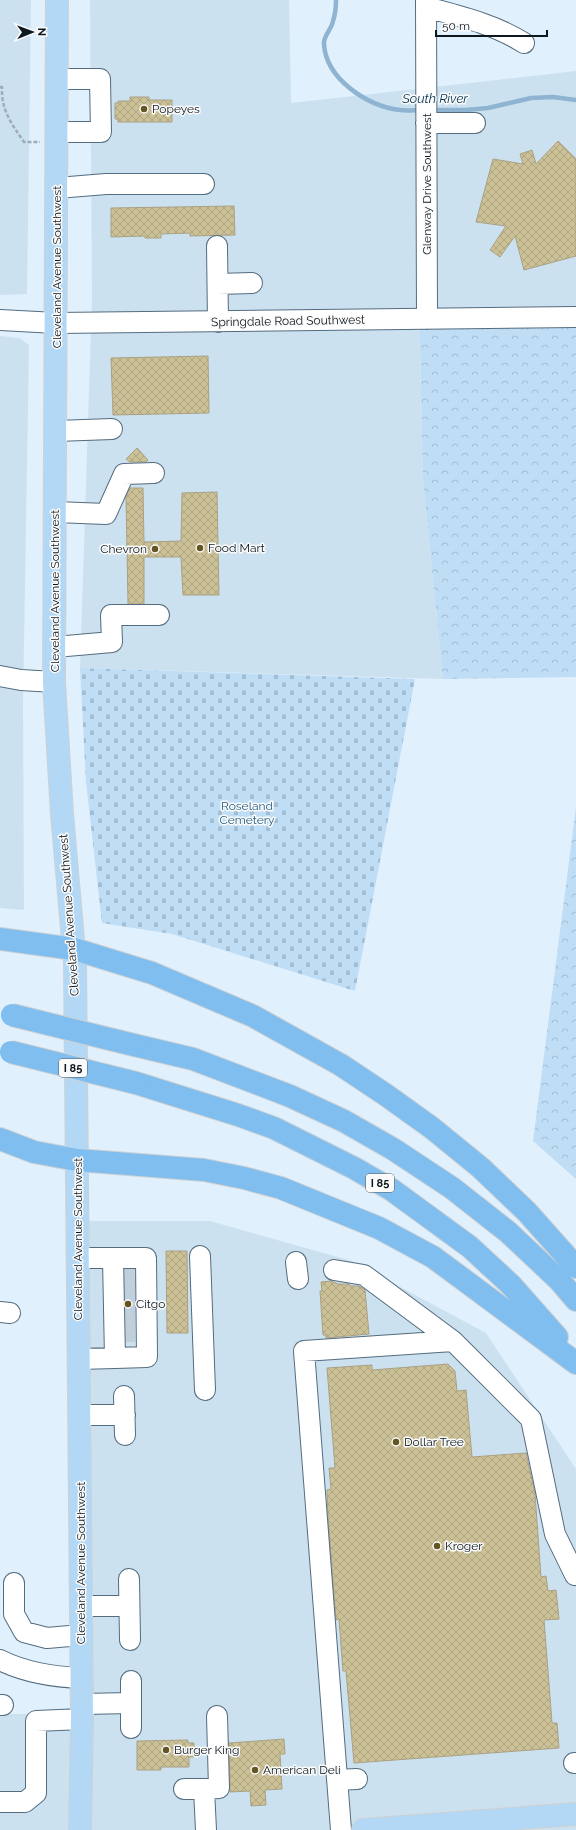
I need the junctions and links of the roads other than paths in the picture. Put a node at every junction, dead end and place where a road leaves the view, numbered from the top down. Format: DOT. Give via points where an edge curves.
graph roads {
  1 [pos="57,0"];
  2 [pos="426,4"];
  3 [pos="524,43"];
  4 [pos="57,79"];
  5 [pos="426,123"];
  6 [pos="475,123"];
  7 [pos="57,137"];
  8 [pos="204,184"];
  9 [pos="57,188"];
  10 [pos="217,246"];
  11 [pos="252,283"];
  12 [pos="218,284"];
  13 [pos="576,317"];
  14 [pos="427,319"];
  15 [pos="0,320"];
  16 [pos="218,322"];
  17 [pos="56,323"];
  18 [pos="112,429"];
  19 [pos="56,431"];
  20 [pos="154,473"];
  21 [pos="55,512"];
  22 [pos="159,615"];
  23 [pos="55,647"];
  24 [pos="0,676"];
  25 [pos="54,682"];
  26 [pos="0,939"];
  27 [pos="74,949"];
  28 [pos="6,1014"];
  29 [pos="6,1051"];
  30 [pos="0,1139"];
  31 [pos="77,1160"];
  32 [pos="200,1256"];
  33 [pos="78,1258"];
  34 [pos="113,1258"];
  35 [pos="576,1267"];
  36 [pos="334,1270"];
  37 [pos="576,1300"];
  38 [pos="128,1305"];
  39 [pos="453,1342"];
  40 [pos="115,1358"];
  41 [pos="78,1359"];
  42 [pos="576,1359"];
  43 [pos="576,1362"];
  44 [pos="205,1390"];
  45 [pos="124,1396"];
  46 [pos="125,1415"];
  47 [pos="79,1416"];
  48 [pos="125,1435"];
  49 [pos="575,1575"];
  50 [pos="128,1579"];
  51 [pos="14,1583"];
  52 [pos="81,1606"];
  53 [pos="130,1606"];
  54 [pos="7,1608"];
  55 [pos="81,1635"];
  56 [pos="130,1640"];
  57 [pos="0,1660"];
  58 [pos="82,1678"];
  59 [pos="131,1681"];
  60 [pos="82,1711"];
  61 [pos="217,1716"];
  62 [pos="357,1779"];
  63 [pos="337,1780"];
  64 [pos="0,1802"];
  65 [pos="576,1814"];
  66 [pos="552,1823"];
  67 [pos="496,1825"];
  68 [pos="417,1828"];
  69 [pos="80,1830"];
  70 [pos="206,1830"];
  71 [pos="341,1830"];
  72 [pos="375,1830"];
  1 -- 4 [label="main road, Cleveland Avenue Southwest"];
  2 -- 3 [label="street" via="510,34"];
  2 -- 5 [label="street, Glenway Drive Southwest"];
  4 -- 7 [label="main road, Cleveland Avenue Southwest"];
  4 -- 7 [label="street" via="100,79 101,132"];
  5 -- 6 [label="street"];
  5 -- 14 [label="street, Glenway Drive Southwest"];
  7 -- 9 [label="main road, Cleveland Avenue Southwest"];
  8 -- 9 [label="street" via="106,184"];
  9 -- 17 [label="main road, Cleveland Avenue Southwest"];
  10 -- 12 [label="street"];
  11 -- 12 [label="street"];
  12 -- 16 [label="street"];
  13 -- 14 [label="street, Springdale Road Southwest"];
  14 -- 16 [label="street, Springdale Road Southwest"];
  15 -- 17 [label="street, Springdale Road Southwest"];
  16 -- 17 [label="street, Springdale Road Southwest"];
  17 -- 19 [label="main road, Cleveland Avenue Southwest"];
  18 -- 19 [label="street"];
  19 -- 21 [label="main road, Cleveland Avenue Southwest"];
  20 -- 21 [label="street" via="124,474 106,514"];
  21 -- 23 [label="main road, Cleveland Avenue Southwest"];
  22 -- 23 [label="street" via="111,615 112,642"];
  23 -- 25 [label="main road, Cleveland Avenue Southwest"];
  24 -- 25 [label="street"];
  25 -- 27 [label="main road, Cleveland Avenue Southwest"];
  26 -- 27 [label="highway"];
  27 -- 31 [label="main road, Cleveland Avenue Southwest"];
  27 -- 35 [label="highway" via="152,974 253,1016 341,1065 432,1128 481,1168 527,1212"];
  28 -- 37 [label="highway, bridge" via="193,1059 290,1096 344,1121 393,1149 452,1188 508,1232 560,1280"];
  29 -- 42 [label="highway, I 85, bridge" via="136,1083 212,1106 274,1128 354,1168 392,1190 470,1247 511,1285"];
  30 -- 31 [label="highway" via="34,1152"];
  31 -- 33 [label="main road, Cleveland Avenue Southwest"];
  31 -- 43 [label="highway" via="204,1170 281,1188 309,1199 378,1228 433,1256"];
  32 -- 44 [label="street"];
  33 -- 34 [label="street"];
  33 -- 41 [label="main road, Cleveland Avenue Southwest"];
  34 -- 38 [label="street"];
  34 -- 38 [label="street" via="146,1258"];
  36 -- 39 [label="street" via="364,1274"];
  38 -- 40 [label="street"];
  38 -- 40 [label="street" via="147,1357"];
  39 -- 49 [label="street" via="531,1420 555,1534"];
  39 -- 63 [label="street" via="304,1347"];
  40 -- 41 [label="street"];
  41 -- 47 [label="main road, Cleveland Avenue Southwest"];
  45 -- 46 [label="street"];
  46 -- 47 [label="street"];
  46 -- 48 [label="street"];
  47 -- 52 [label="main road, Cleveland Avenue Southwest"];
  50 -- 53 [label="street"];
  51 -- 54 [label="street"];
  52 -- 53 [label="street"];
  52 -- 55 [label="main road, Cleveland Avenue Southwest"];
  53 -- 56 [label="street"];
  54 -- 55 [label="street" via="14,1614 24,1632 47,1638"];
  55 -- 58 [label="main road, Cleveland Avenue Southwest"];
  57 -- 58 [label="street" via="52,1677"];
  58 -- 60 [label="main road, Cleveland Avenue Southwest"];
  59 -- 60 [label="street" via="131,1717"];
  60 -- 64 [label="street" via="36,1721 36,1793 25,1802"];
  60 -- 69 [label="main road, Cleveland Avenue Southwest"];
  61 -- 70 [label="street" via="219,1788 194,1789"];
  62 -- 63 [label="street"];
  63 -- 71 [label="street"];
  65 -- 66 [label="main road"];
  66 -- 67 [label="main road"];
  67 -- 68 [label="main road"];
  68 -- 72 [label="main road"];
}
